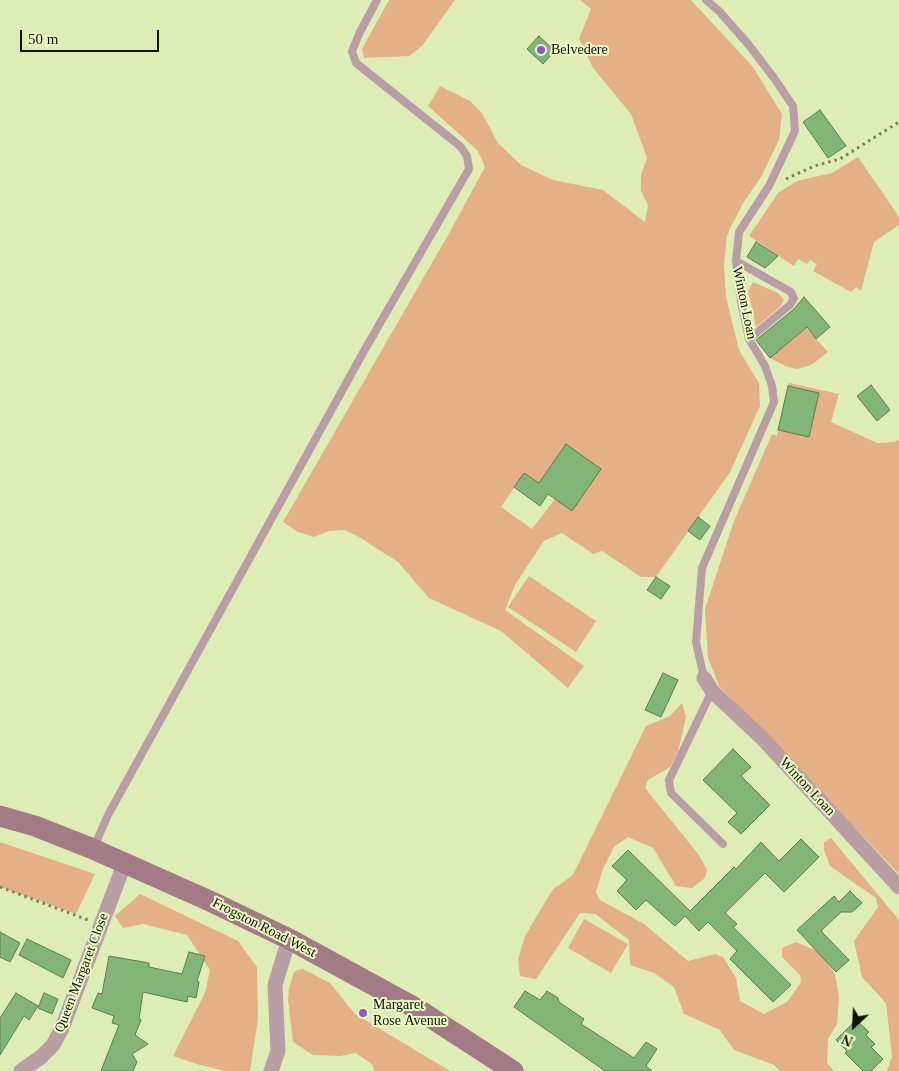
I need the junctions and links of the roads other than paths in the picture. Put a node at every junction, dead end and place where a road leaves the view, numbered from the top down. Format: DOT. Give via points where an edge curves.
graph roads {
  1 [pos="377,0"];
  2 [pos="706,0"];
  3 [pos="736,261"];
  4 [pos="749,339"];
  5 [pos="708,685"];
  6 [pos="0,816"];
  7 [pos="723,844"];
  8 [pos="93,849"];
  9 [pos="125,862"];
  10 [pos="899,887"];
  11 [pos="291,940"];
  12 [pos="21,1071"];
  13 [pos="271,1071"];
  14 [pos="513,1071"];
  1 -- 8 [label="lane" via="352,51 356,63 460,146 467,156 469,169 113,806"];
  2 -- 3 [label="lane, Winton Loan" via="748,44 793,106 795,131 770,186 739,232"];
  3 -- 4 [label="lane, Winton Loan"];
  3 -- 4 [label="lane" via="791,292 794,298"];
  4 -- 5 [label="lane, Winton Loan" via="765,366 774,402 702,568 696,642"];
  5 -- 7 [label="lane" via="669,780 671,793"];
  5 -- 10 [label="street, Winton Loan" via="763,738"];
  6 -- 8 [label="main road, Frogston Road West"];
  8 -- 9 [label="main road, Frogston Road West"];
  9 -- 11 [label="main road, Frogston Road West"];
  9 -- 12 [label="street, Queen Margaret Close" via="62,1028 53,1045"];
  11 -- 13 [label="street" via="275,985 278,1051"];
  11 -- 14 [label="main road, Frogston Road West" via="419,1010"];
}
